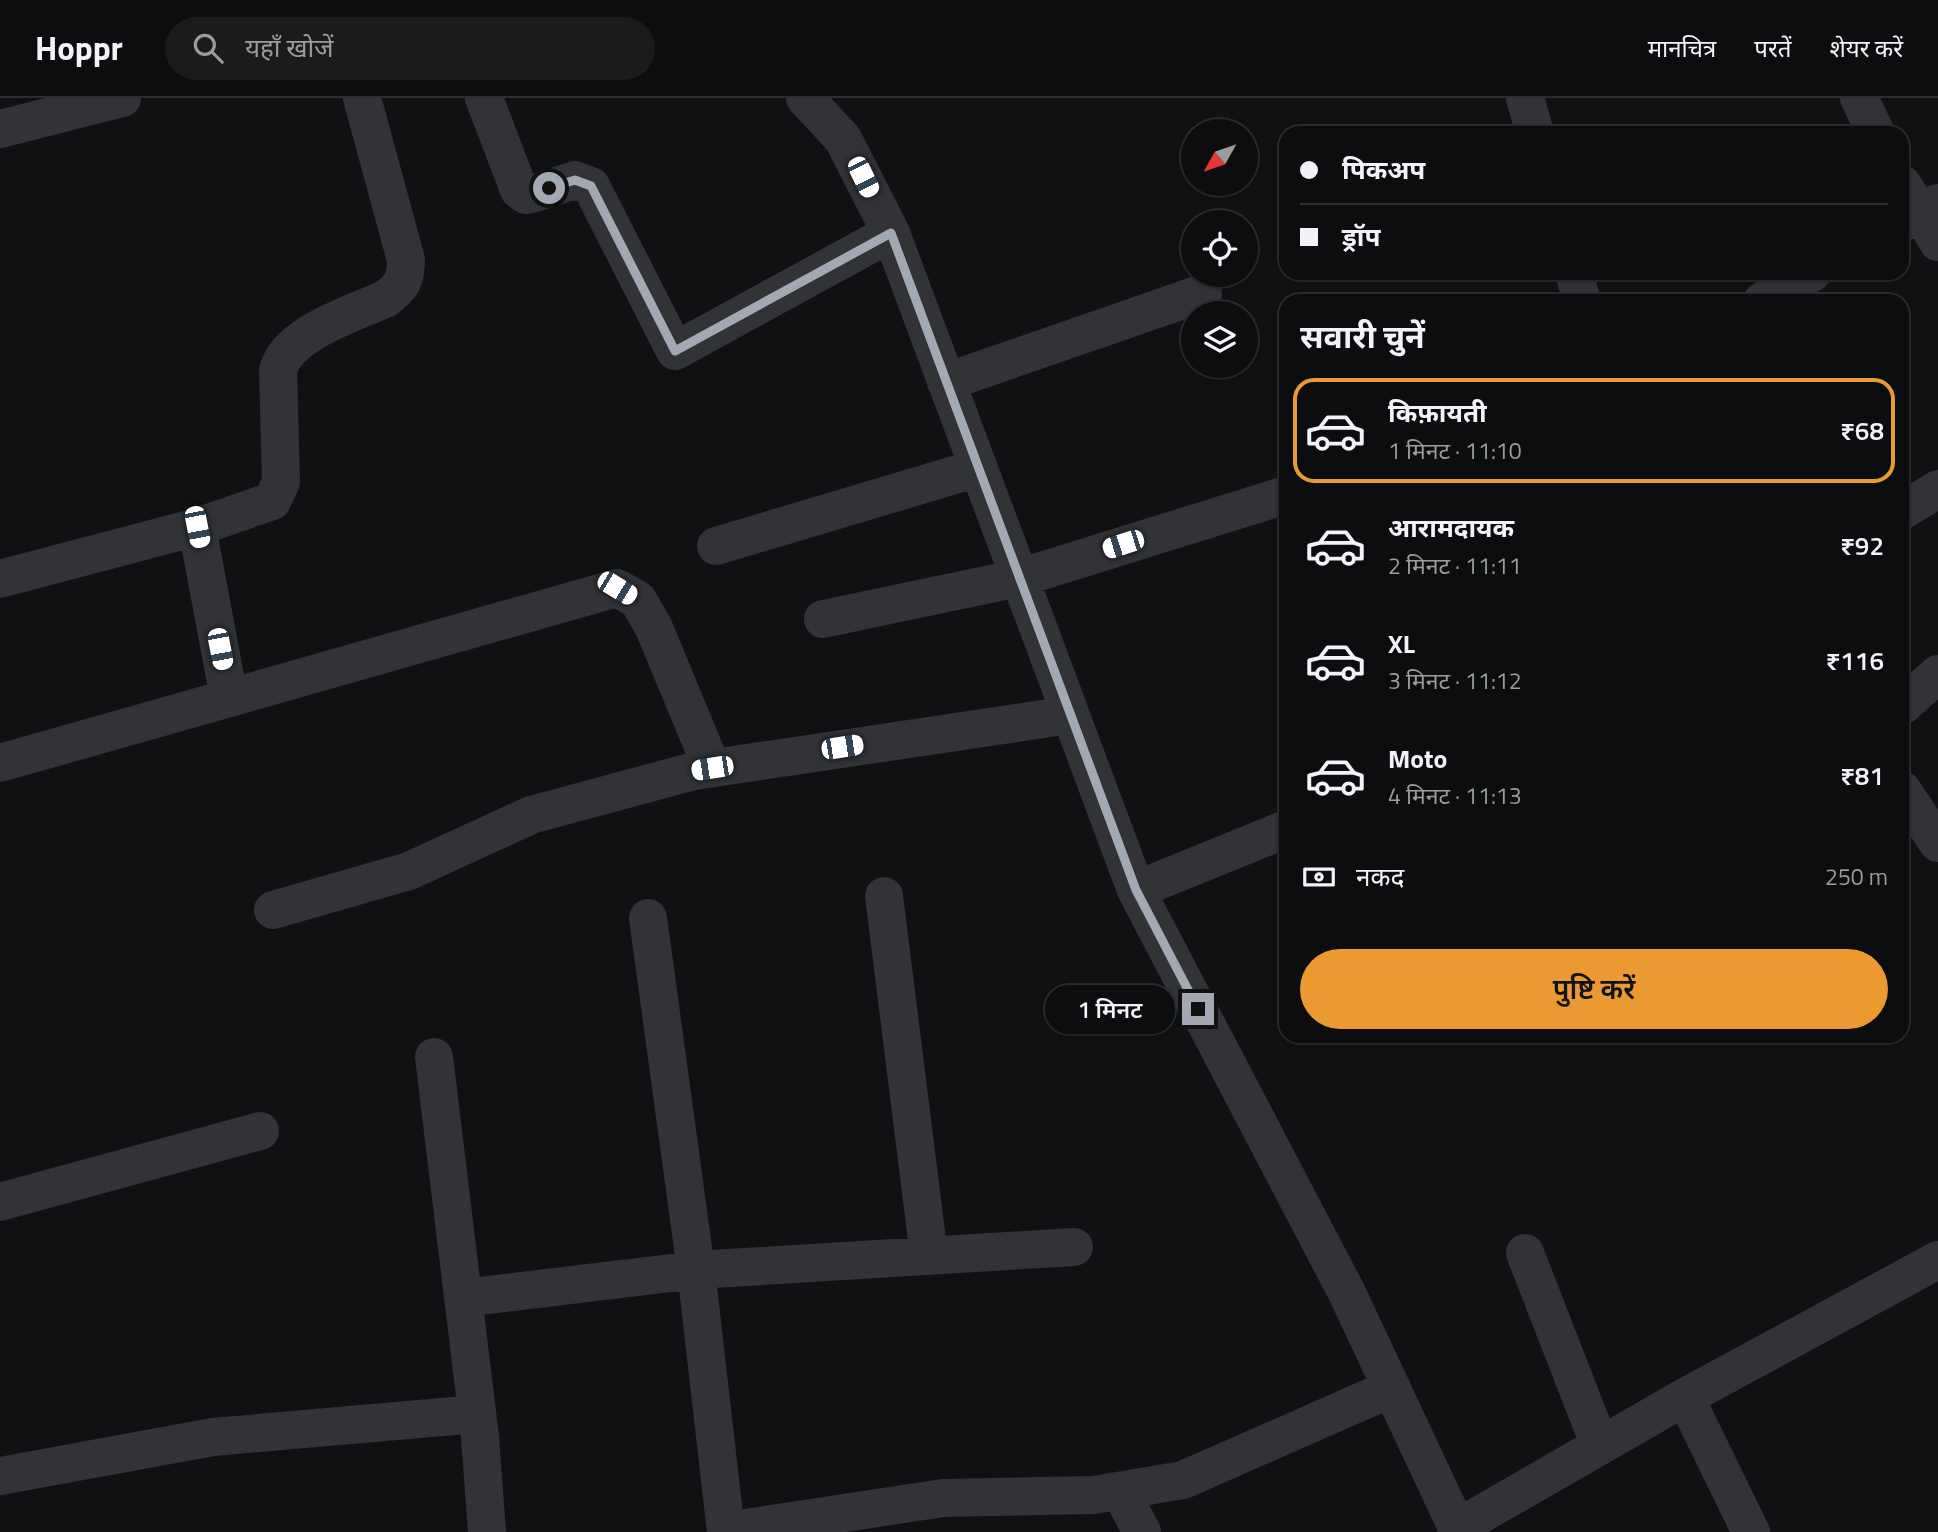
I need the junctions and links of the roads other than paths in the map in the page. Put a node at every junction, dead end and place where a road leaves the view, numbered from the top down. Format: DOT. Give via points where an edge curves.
graph roads {
  1 [pos="122,98"];
  2 [pos="362,98"];
  3 [pos="484,98"];
  4 [pos="805,98"];
  5 [pos="1525,98"];
  6 [pos="1859,98"];
  7 [pos="1533,126"];
  8 [pos="1873,126"];
  9 [pos="0,129"];
  10 [pos="891,233"];
  11 [pos="1800,280"];
  12 [pos="1203,292"];
  13 [pos="1774,294"];
  14 [pos="946,382"];
  15 [pos="978,468"];
  16 [pos="1938,489"];
  17 [pos="1279,497"];
  18 [pos="1909,507"];
  19 [pos="197,527"];
  20 [pos="716,546"];
  21 [pos="1019,578"];
  22 [pos="0,579"];
  23 [pos="823,619"];
  24 [pos="1938,674"];
  25 [pos="229,698"];
  26 [pos="1909,700"];
  27 [pos="1070,715"];
  28 [pos="0,762"];
  29 [pos="712,768"];
  30 [pos="1909,800"];
  31 [pos="1279,833"];
  32 [pos="1938,843"];
  33 [pos="1136,890"];
  34 [pos="884,896"];
  35 [pos="273,910"];
  36 [pos="648,918"];
  37 [pos="434,1057"];
  38 [pos="260,1131"];
  39 [pos="0,1202"];
  40 [pos="1074,1247"];
  41 [pos="1525,1253"];
  42 [pos="929,1256"];
  43 [pos="1938,1260"];
  44 [pos="696,1270"];
  45 [pos="463,1298"];
  46 [pos="1392,1388"];
  47 [pos="1685,1397"];
  48 [pos="477,1414"];
  49 [pos="1600,1446"];
  50 [pos="0,1476"];
  51 [pos="1120,1490"];
  52 [pos="945,1515"];
  53 [pos="1458,1530"];
  54 [pos="726,1531"];
  55 [pos="486,1532"];
  56 [pos="1142,1532"];
  57 [pos="1751,1532"];
  1 -- 9 [label="street"];
  2 -- 19 [label="street" via="406,260 406,277 385,299 295,343 281,357 281,482 272,501"];
  3 -- 10 [label="street" via="519,190 531,194 575,180 591,186 675,351"];
  4 -- 10 [label="street" via="842,139"];
  5 -- 7 [label="street"];
  6 -- 8 [label="street"];
  10 -- 14 [label="street"];
  11 -- 13 [label="street"];
  12 -- 14 [label="street"];
  14 -- 15 [label="street"];
  15 -- 20 [label="street"];
  15 -- 21 [label="street"];
  16 -- 18 [label="street"];
  17 -- 21 [label="street"];
  19 -- 22 [label="street"];
  19 -- 25 [label="street"];
  21 -- 23 [label="street"];
  21 -- 27 [label="street"];
  24 -- 26 [label="street"];
  25 -- 28 [label="street"];
  25 -- 29 [label="street" via="617,588 638,600 654,628"];
  27 -- 29 [label="street"];
  27 -- 33 [label="street"];
  29 -- 35 [label="street" via="530,815 409,871"];
  30 -- 32 [label="street"];
  31 -- 33 [label="street"];
  33 -- 46 [label="street"];
  34 -- 42 [label="street"];
  36 -- 44 [label="street"];
  37 -- 45 [label="street"];
  38 -- 39 [label="street"];
  40 -- 42 [label="street"];
  41 -- 49 [label="street"];
  42 -- 44 [label="street"];
  43 -- 47 [label="street"];
  44 -- 45 [label="street"];
  44 -- 54 [label="street"];
  45 -- 48 [label="street"];
  46 -- 51 [label="street" via="1183,1480"];
  46 -- 53 [label="street"];
  47 -- 49 [label="street"];
  47 -- 57 [label="street"];
  48 -- 50 [label="street" via="213,1437"];
  48 -- 55 [label="street"];
  49 -- 53 [label="street"];
  51 -- 52 [label="street"];
  51 -- 56 [label="street"];
  52 -- 54 [label="street"];
}
